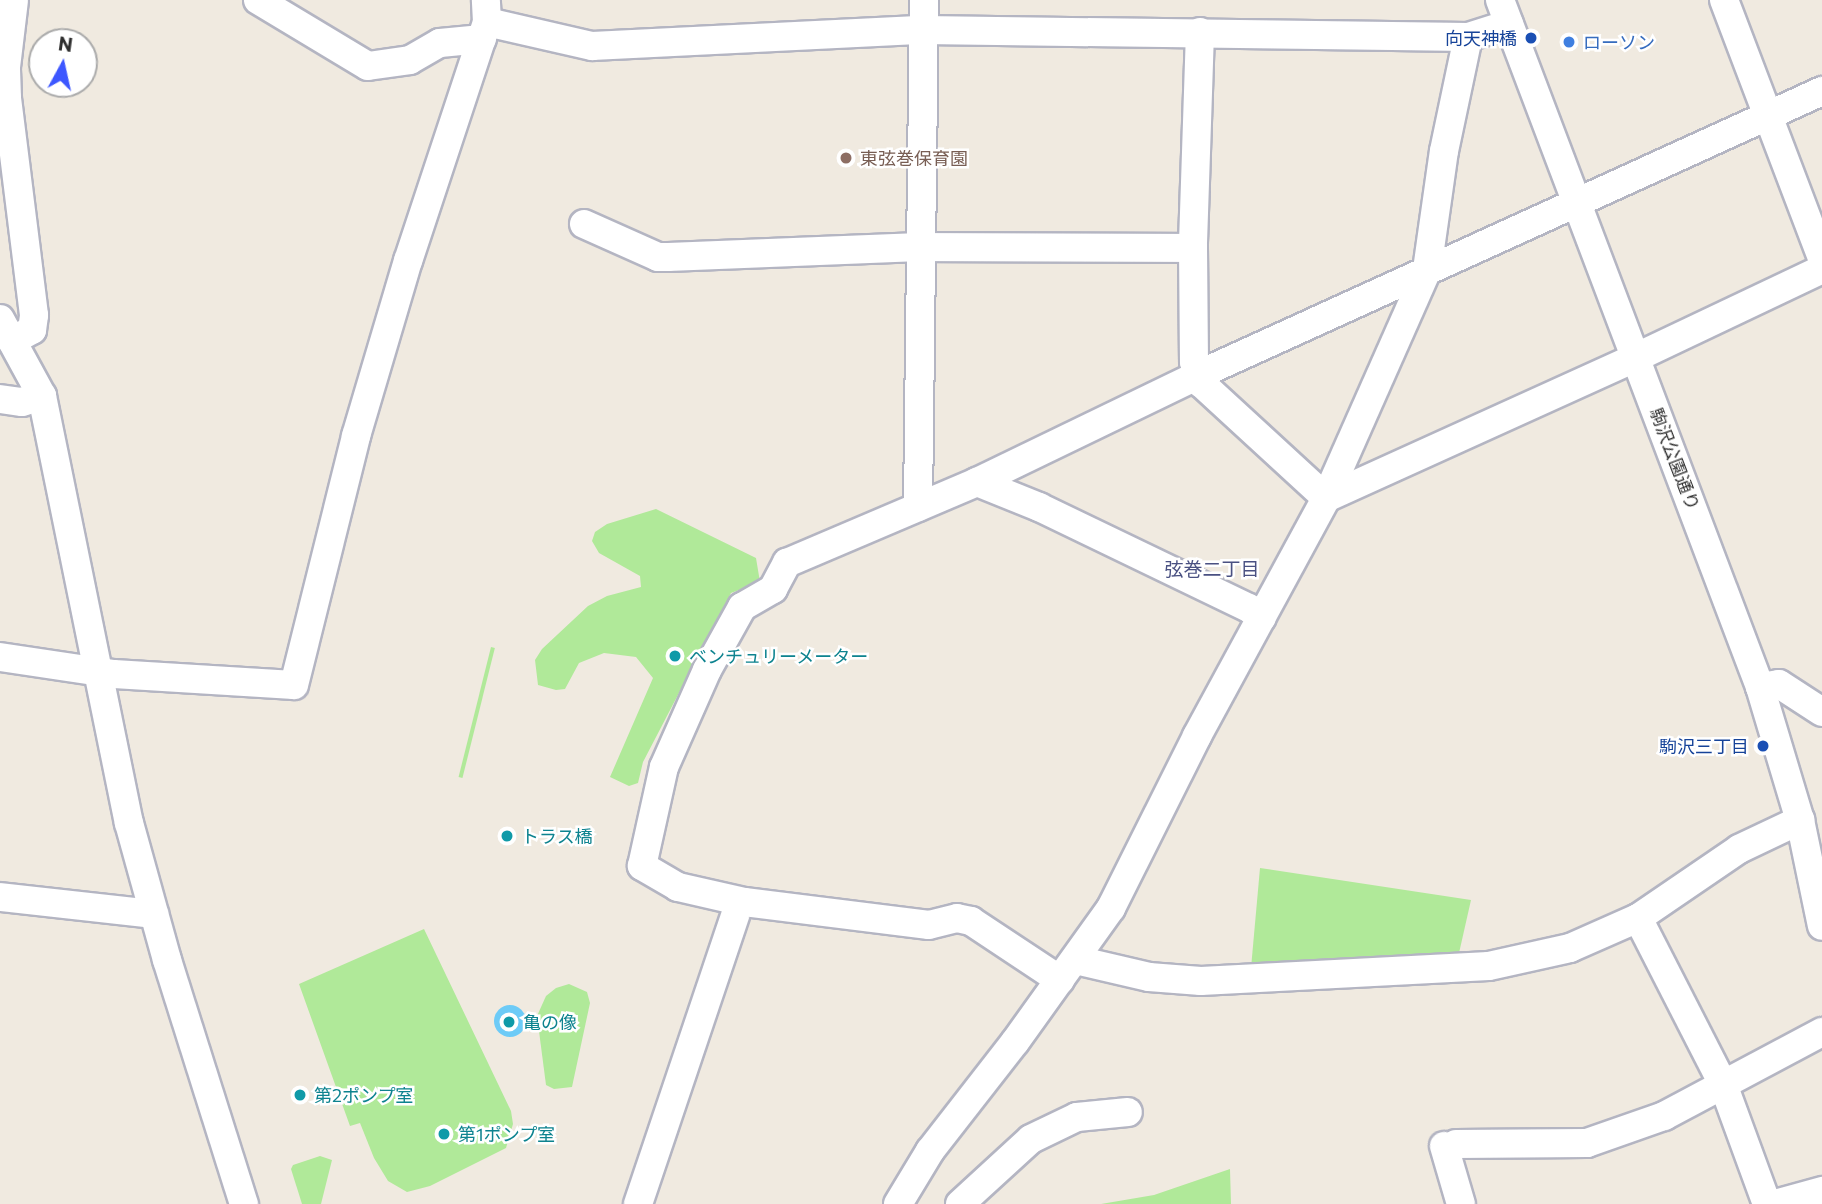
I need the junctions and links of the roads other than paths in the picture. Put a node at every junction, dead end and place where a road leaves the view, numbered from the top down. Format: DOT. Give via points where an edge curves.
graph roads {
  1 [pos="14,0"];
  2 [pos="258,0"];
  3 [pos="924,0"];
  4 [pos="1724,0"];
  5 [pos="1504,12"];
  6 [pos="485,20"];
  7 [pos="923,30"];
  8 [pos="1200,32"];
  9 [pos="1468,37"];
  10 [pos="1822,91"];
  11 [pos="1768,116"];
  12 [pos="1576,201"];
  13 [pos="584,224"];
  14 [pos="920,247"];
  15 [pos="1193,248"];
  16 [pos="1822,258"];
  17 [pos="1822,269"];
  18 [pos="1427,270"];
  19 [pos="6,330"];
  20 [pos="1637,357"];
  21 [pos="1198,375"];
  22 [pos="42,396"];
  23 [pos="0,399"];
  24 [pos="977,482"];
  25 [pos="1326,498"];
  26 [pos="918,507"];
  27 [pos="1262,618"];
  28 [pos="0,657"];
  29 [pos="96,670"];
  30 [pos="1759,687"];
  31 [pos="1822,712"];
  32 [pos="1800,820"];
  33 [pos="0,897"];
  34 [pos="155,914"];
  35 [pos="735,915"];
  36 [pos="1637,918"];
  37 [pos="1822,926"];
  38 [pos="1068,970"];
  39 [pos="1822,1032"];
  40 [pos="1723,1084"];
  41 [pos="1128,1112"];
  42 [pos="1822,1191"];
  43 [pos="244,1204"];
  44 [pos="638,1204"];
  45 [pos="898,1204"];
  46 [pos="960,1204"];
  47 [pos="1461,1204"];
  48 [pos="1767,1204"];
  49 [pos="1775,1204"];
  1 -- 19 [label="street" via="7,97 34,315 32,330"];
  2 -- 6 [label="street" via="368,66 410,60"];
  3 -- 7 [label="street"];
  4 -- 11 [label="street"];
  5 -- 9 [label="street"];
  5 -- 12 [label="street, 駒沢公園通り"];
  6 -- 7 [label="street" via="592,46"];
  6 -- 29 [label="street" via="381,348 294,685"];
  7 -- 8 [label="street"];
  7 -- 14 [label="street"];
  8 -- 9 [label="street"];
  8 -- 15 [label="street"];
  9 -- 18 [label="street" via="1444,151"];
  10 -- 11 [label="street"];
  11 -- 12 [label="street"];
  11 -- 16 [label="street"];
  12 -- 18 [label="street"];
  12 -- 20 [label="street, 駒沢公園通り"];
  13 -- 14 [label="street" via="658,257"];
  14 -- 15 [label="street"];
  14 -- 26 [label="street"];
  15 -- 21 [label="street"];
  17 -- 20 [label="street"];
  18 -- 21 [label="street"];
  18 -- 25 [label="street"];
  19 -- 22 [label="street"];
  20 -- 25 [label="street"];
  20 -- 30 [label="street, 駒沢公園通り"];
  21 -- 24 [label="street"];
  21 -- 25 [label="street" via="1201,383"];
  22 -- 23 [label="street" via="22,402"];
  22 -- 29 [label="street"];
  24 -- 26 [label="street"];
  24 -- 27 [label="street" via="1039,507"];
  25 -- 27 [label="street"];
  26 -- 38 [label="street" via="787,563 774,589 742,607 707,670 664,767 642,866 678,887 744,902 929,925 957,918 971,921"];
  27 -- 38 [label="street" via="1111,908"];
  28 -- 29 [label="street"];
  29 -- 34 [label="street" via="129,823"];
  30 -- 31 [label="street" via="1779,684"];
  30 -- 32 [label="street, 駒沢公園通り"];
  32 -- 36 [label="street" via="1739,849"];
  32 -- 37 [label="street, 駒沢公園通り"];
  33 -- 34 [label="street"];
  34 -- 43 [label="street"];
  35 -- 44 [label="street"];
  36 -- 38 [label="street" via="1570,948 1489,966 1201,981"];
  36 -- 40 [label="street"];
  38 -- 45 [label="street" via="930,1151"];
  39 -- 40 [label="street"];
  40 -- 47 [label="street" via="1664,1115 1587,1143 1450,1145"];
  40 -- 48 [label="street"];
  41 -- 46 [label="street" via="1077,1117 1031,1139"];
  42 -- 49 [label="street"];
}
